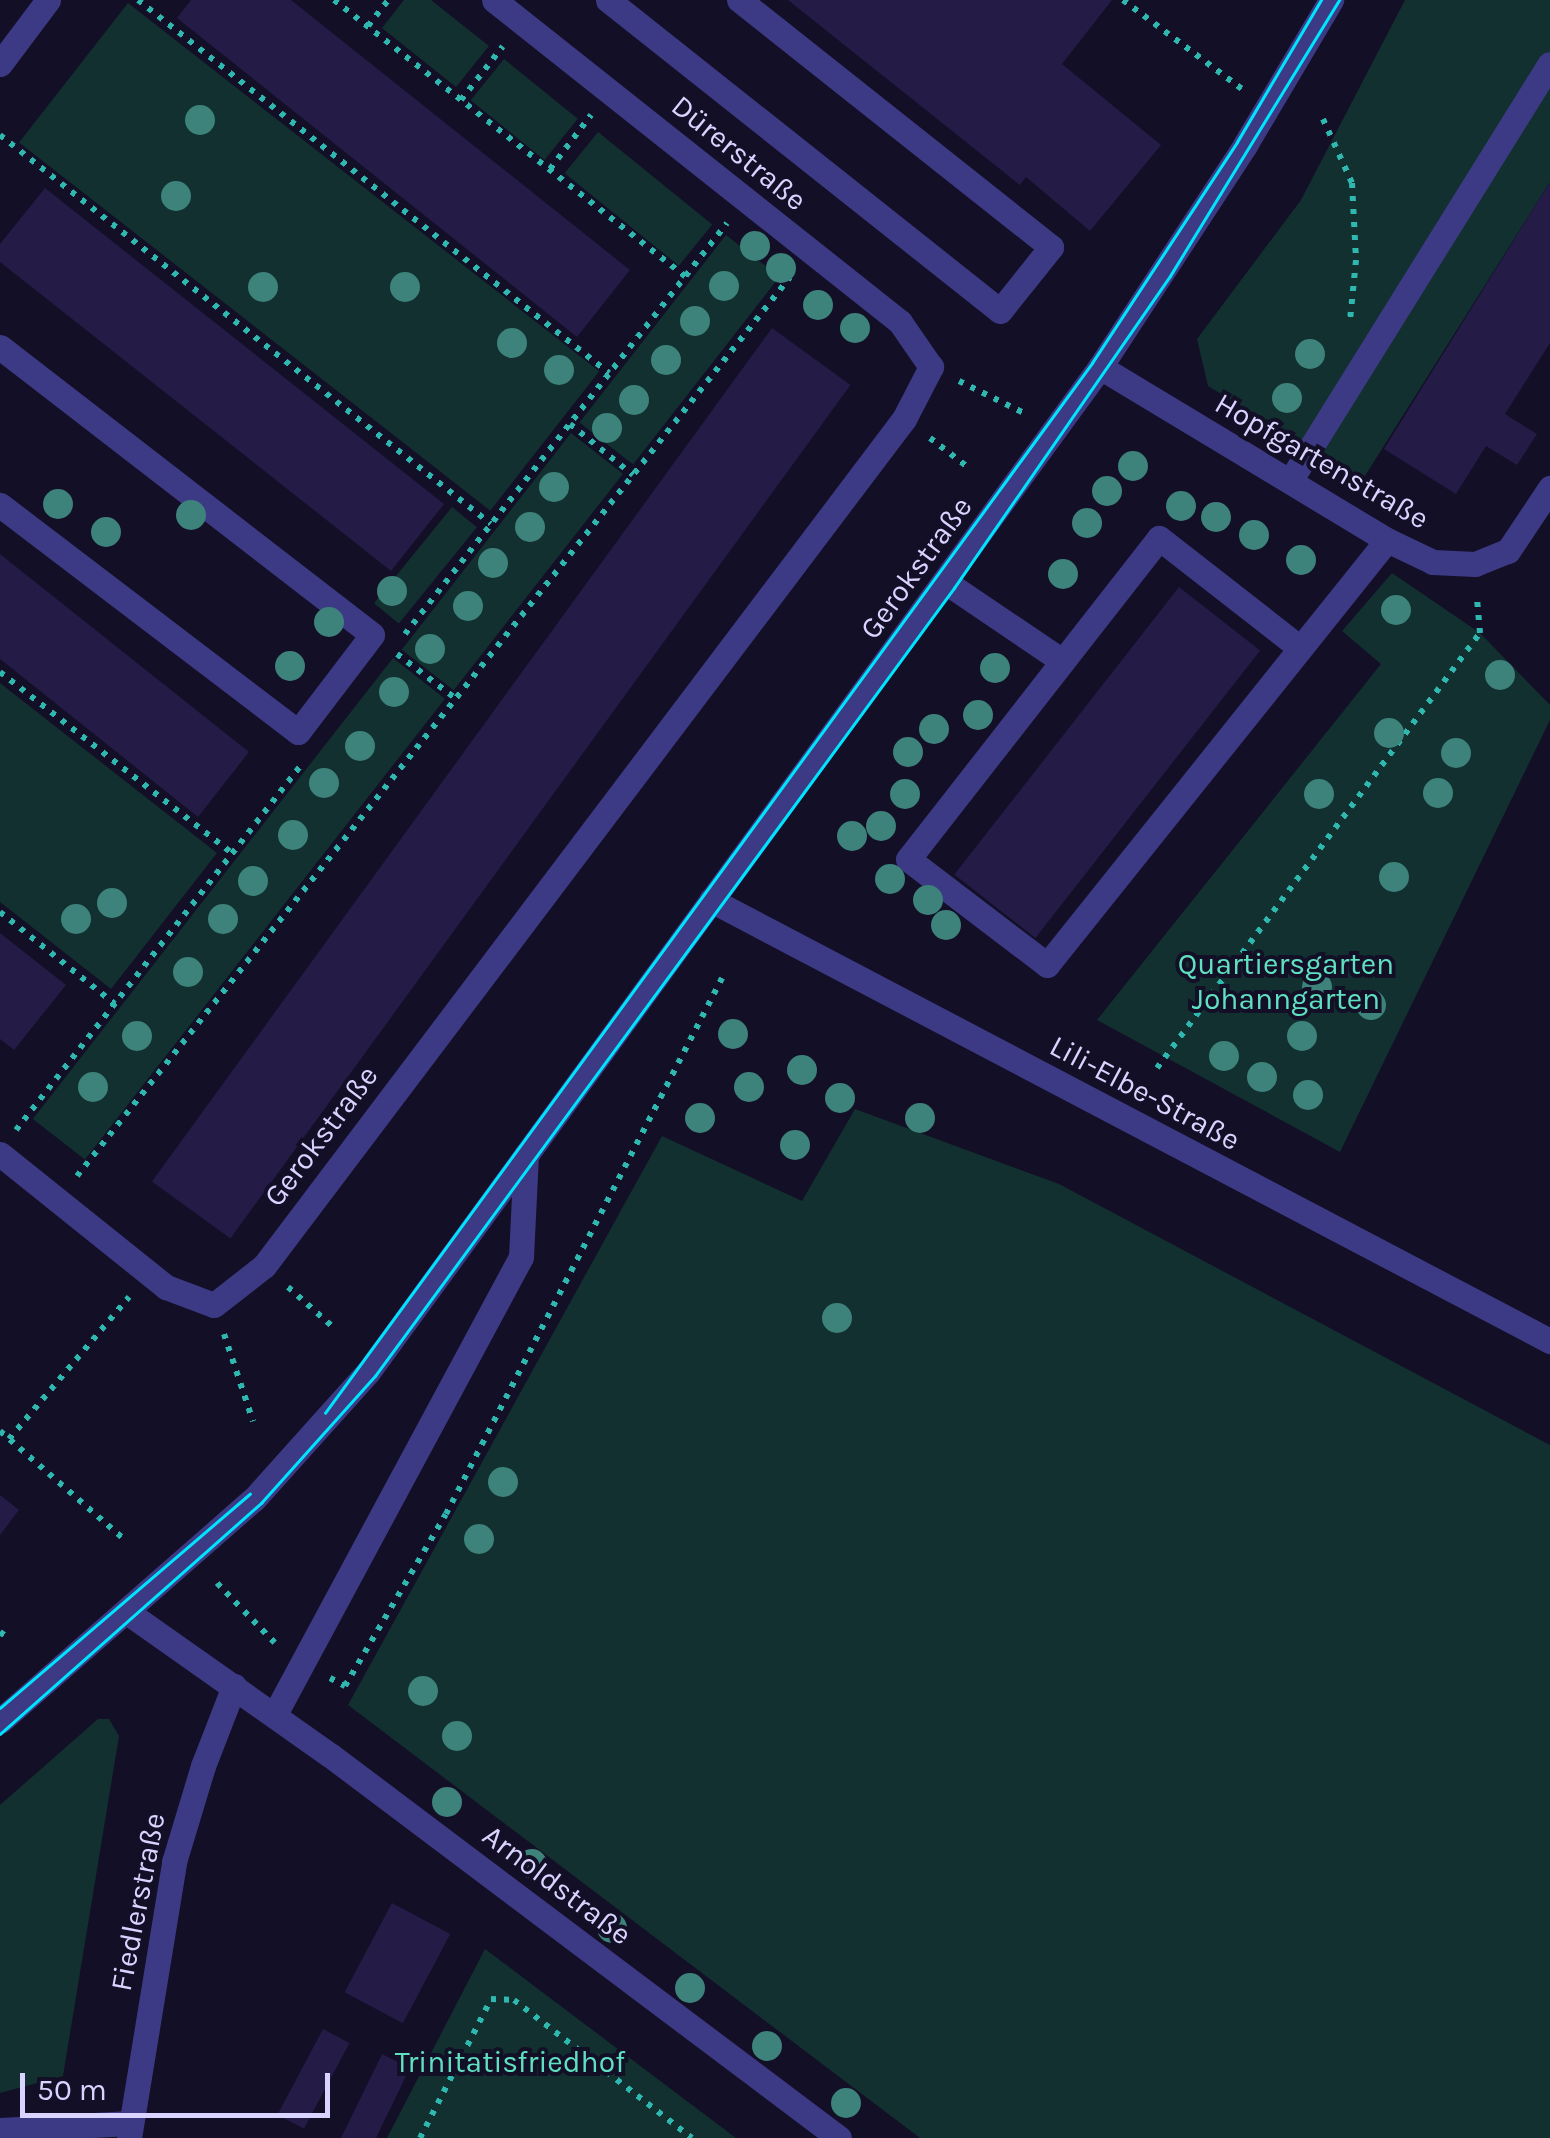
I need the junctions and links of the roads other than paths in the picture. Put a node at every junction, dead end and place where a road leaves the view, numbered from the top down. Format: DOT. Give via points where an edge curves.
graph roads {
  1 [pos="48,0"];
  2 [pos="494,0"];
  3 [pos="608,0"];
  4 [pos="739,0"];
  5 [pos="1331,0"];
  6 [pos="0,64"];
  7 [pos="1550,64"];
  8 [pos="0,347"];
  9 [pos="1100,367"];
  10 [pos="931,368"];
  11 [pos="1290,481"];
  12 [pos="1550,488"];
  13 [pos="0,506"];
  14 [pos="1387,540"];
  15 [pos="947,583"];
  16 [pos="1300,648"];
  17 [pos="1062,661"];
  18 [pos="711,900"];
  19 [pos="0,1154"];
  20 [pos="526,1155"];
  21 [pos="1550,1342"];
  22 [pos="128,1612"];
  23 [pos="234,1686"];
  24 [pos="274,1714"];
  25 [pos="0,1722"];
  26 [pos="0,2130"];
  27 [pos="130,2130"];
  28 [pos="839,2138"];
  1 -- 6 [label="street"];
  2 -- 10 [label="street, Dürerstraße" via="900,322"];
  3 -- 4 [label="street" via="1000,312 1051,247"];
  5 -- 9 [label="street, Gerokstraße"];
  7 -- 11 [label="street"];
  8 -- 13 [label="street" via="372,635 298,732"];
  9 -- 11 [label="street, Hopfgartenstraße"];
  9 -- 15 [label="street, Gerokstraße"];
  10 -- 19 [label="street, Gerokstraße" via="904,419 264,1266 214,1305 166,1286"];
  11 -- 14 [label="street, Hopfgartenstraße"];
  12 -- 14 [label="street, Hopfgartenstraße" via="1508,550 1475,564 1433,562"];
  14 -- 16 [label="street"];
  15 -- 17 [label="street"];
  15 -- 18 [label="street, Gerokstraße"];
  16 -- 17 [label="street" via="1159,538"];
  16 -- 17 [label="street" via="1047,965 908,859"];
  18 -- 20 [label="street, Gerokstraße"];
  18 -- 21 [label="street, Lili-Elbe-Straße"];
  20 -- 22 [label="street, Gerokstraße" via="325,1424 254,1499"];
  20 -- 24 [label="street" via="521,1257"];
  22 -- 23 [label="street"];
  22 -- 25 [label="street, Gerokstraße"];
  23 -- 24 [label="street, Arnoldstraße"];
  23 -- 27 [label="street, Fiedlerstraße" via="174,1862"];
  24 -- 28 [label="street, Arnoldstraße"];
  26 -- 27 [label="street"];
}
